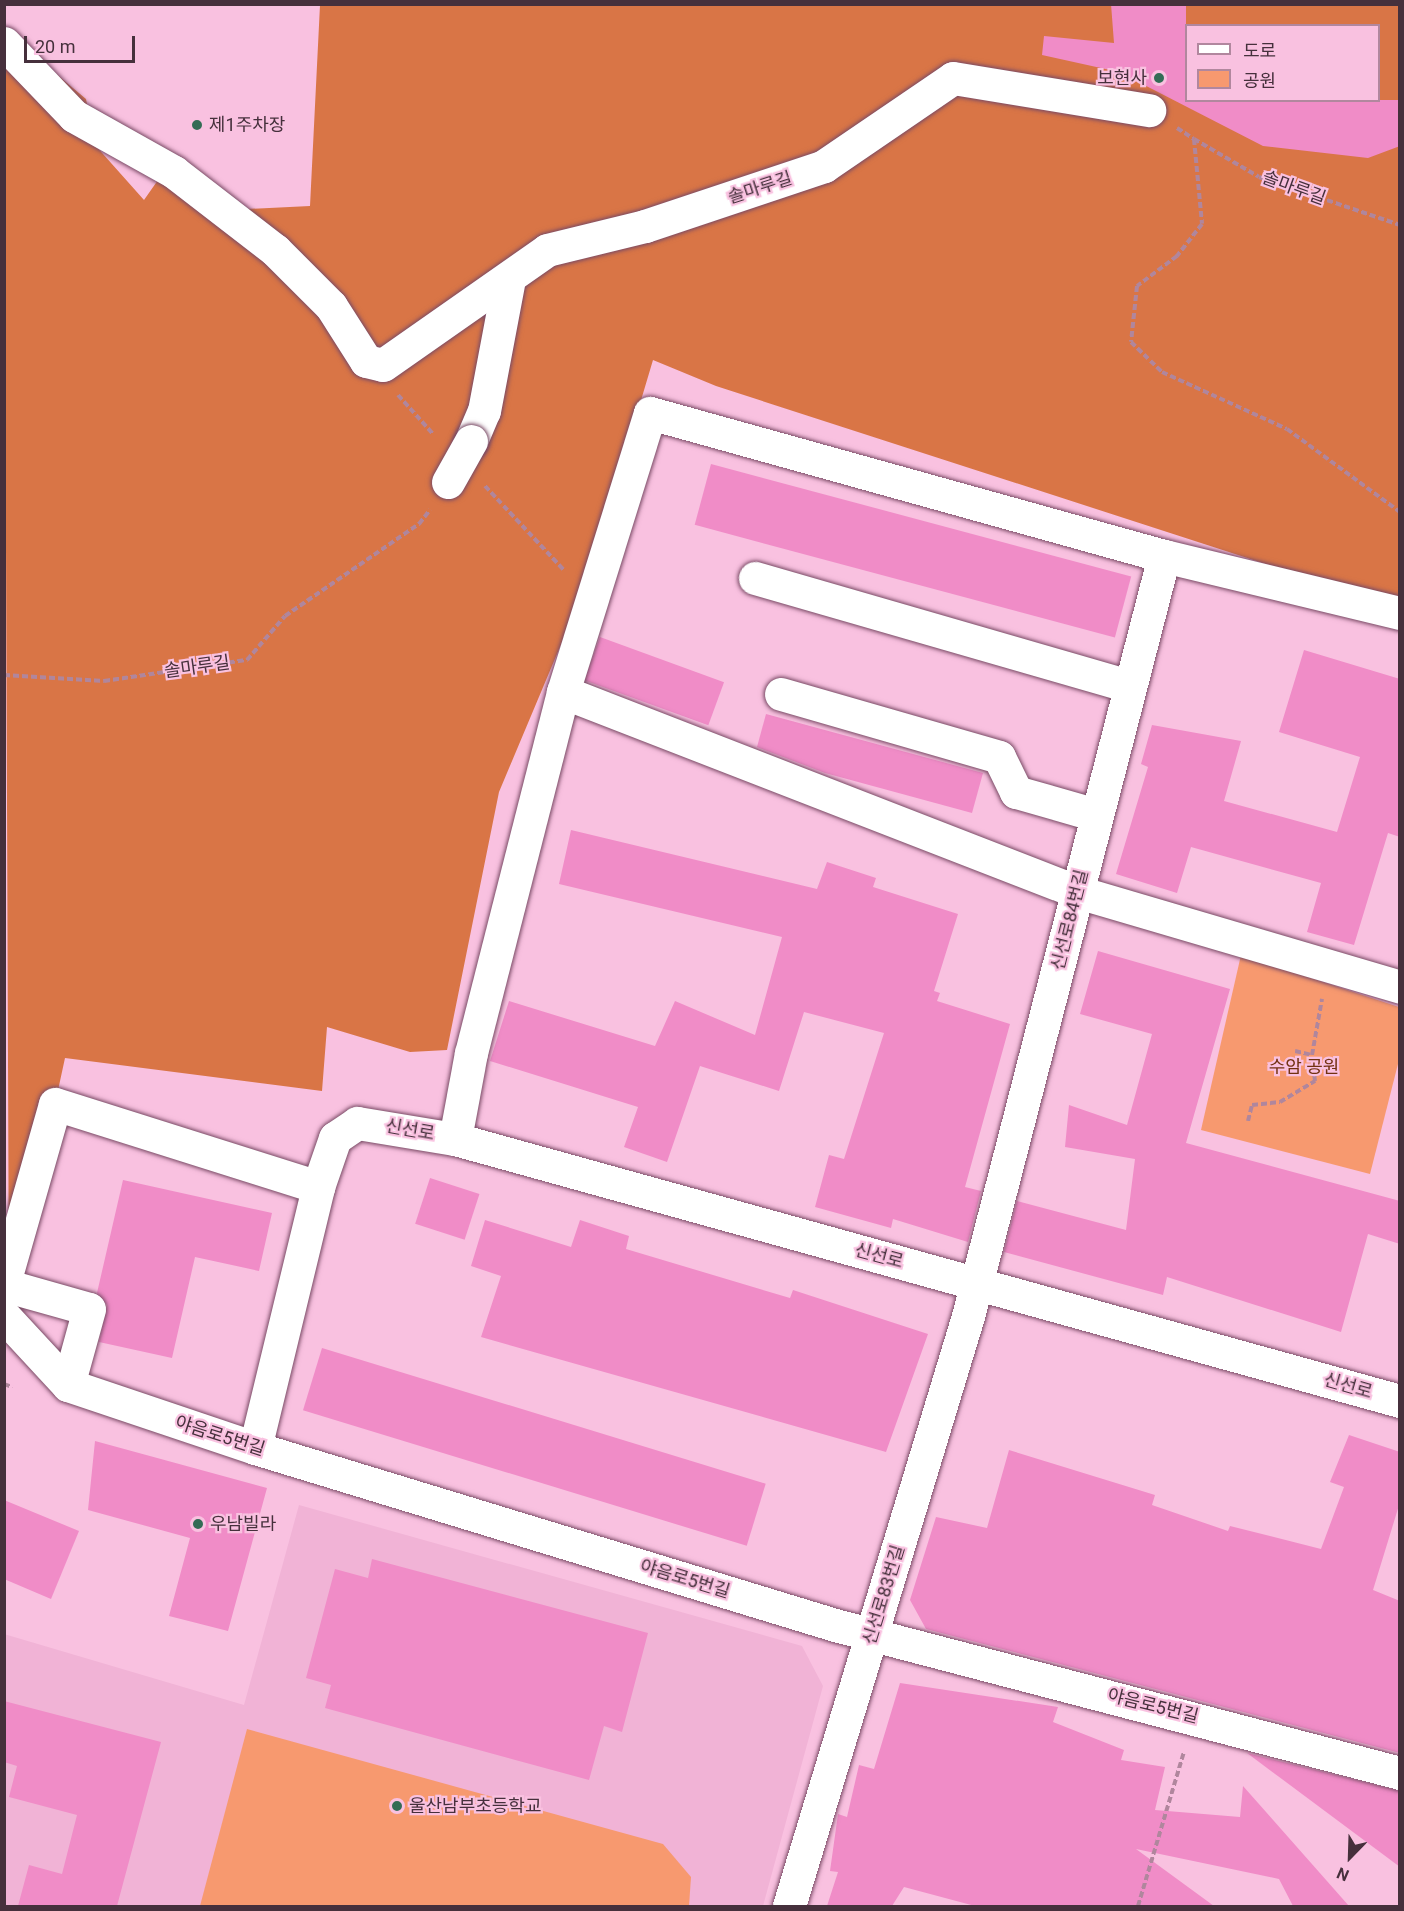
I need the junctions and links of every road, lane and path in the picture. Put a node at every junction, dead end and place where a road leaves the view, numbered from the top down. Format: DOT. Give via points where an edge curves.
graph roads {
  1 [pos="4,43"];
  2 [pos="1149,110"];
  3 [pos="1194,139"];
  4 [pos="1400,225"];
  5 [pos="509,279"];
  6 [pos="443,491"];
  7 [pos="1400,512"];
  8 [pos="1164,556"];
  9 [pos="755,578"];
  10 [pos="1400,613"];
  11 [pos="4,675"];
  12 [pos="1130,686"];
  13 [pos="563,692"];
  14 [pos="781,694"];
  15 [pos="1097,815"];
  16 [pos="1078,892"];
  17 [pos="1327,966"];
  18 [pos="1400,987"];
  19 [pos="1295,1051"];
  20 [pos="1312,1055"];
  21 [pos="1248,1121"];
  22 [pos="455,1139"];
  23 [pos="318,1187"];
  24 [pos="977,1283"];
  25 [pos="4,1284"];
  26 [pos="4,1316"];
  27 [pos="4,1384"];
  28 [pos="68,1385"];
  29 [pos="12,1387"];
  30 [pos="1400,1401"];
  31 [pos="255,1448"];
  32 [pos="873,1635"];
  33 [pos="1193,1716"];
  34 [pos="1400,1773"];
  35 [pos="789,1906"];
  36 [pos="1138,1906"];
  1 -- 5 [label="street, 솔마루길" via="74,116 174,172 275,249 331,306 366,361 383,365"];
  2 -- 3 [label="path, 솔마루길"];
  2 -- 5 [label="street, 솔마루길" via="953,78 824,166 645,226 547,250"];
  3 -- 4 [label="path, 솔마루길" via="1259,177"];
  3 -- 7 [label="path" via="1202,224 1177,256 1137,286 1131,342 1162,372 1287,429"];
  5 -- 6 [label="street, bridge" via="484,411"];
  6 -- 11 [label="path, 솔마루길" via="420,524 285,616 247,660 104,681"];
  8 -- 10 [label="street"];
  8 -- 12 [label="street, 신선로84번길"];
  8 -- 13 [label="street" via="650,413"];
  9 -- 12 [label="street"];
  12 -- 15 [label="street, 신선로84번길"];
  13 -- 16 [label="street"];
  13 -- 22 [label="street" via="471,1053"];
  14 -- 15 [label="street" via="999,757 1016,792"];
  15 -- 16 [label="street, 신선로84번길"];
  16 -- 17 [label="street"];
  16 -- 24 [label="street, 신선로84번길"];
  17 -- 18 [label="street"];
  17 -- 20 [label="path"];
  19 -- 20 [label="path"];
  20 -- 21 [label="path" via="1315,1081 1280,1102 1252,1106"];
  22 -- 23 [label="street, 신선로" via="357,1123 335,1138"];
  22 -- 24 [label="street, 신선로"];
  23 -- 25 [label="street" via="55,1104"];
  23 -- 31 [label="street"];
  24 -- 30 [label="street, 신선로"];
  24 -- 32 [label="street, 신선로83번길"];
  25 -- 28 [label="street" via="89,1309"];
  26 -- 28 [label="street, 야음로5번길"];
  27 -- 29 [label="path"];
  28 -- 31 [label="street, 야음로5번길"];
  31 -- 32 [label="street, 야음로5번길"];
  32 -- 33 [label="street, 야음로5번길"];
  32 -- 35 [label="street, 신선로83번길"];
  33 -- 34 [label="street, 야음로5번길"];
  33 -- 36 [label="path"];
}
